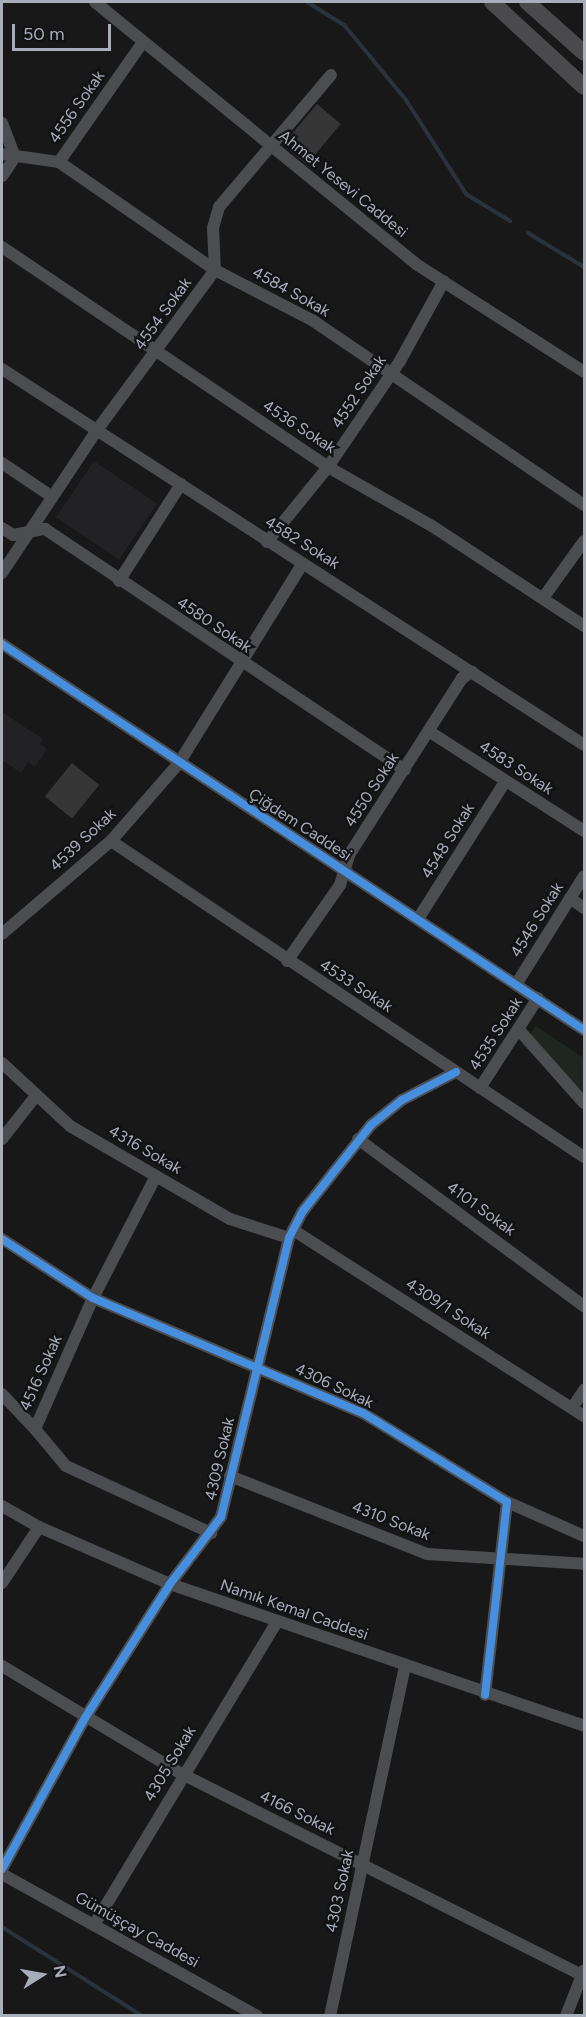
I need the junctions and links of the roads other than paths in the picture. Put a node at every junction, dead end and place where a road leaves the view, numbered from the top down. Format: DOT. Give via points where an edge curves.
graph roads {
  1 [pos="95,2"];
  2 [pos="492,2"];
  3 [pos="527,2"];
  4 [pos="144,42"];
  5 [pos="585,53"];
  6 [pos="331,75"];
  7 [pos="585,87"];
  8 [pos="2,123"];
  9 [pos="268,145"];
  10 [pos="2,154"];
  11 [pos="15,157"];
  12 [pos="59,162"];
  13 [pos="2,176"];
  14 [pos="2,247"];
  15 [pos="215,270"];
  16 [pos="444,281"];
  17 [pos="155,352"];
  18 [pos="2,369"];
  19 [pos="585,372"];
  20 [pos="388,375"];
  21 [pos="97,430"];
  22 [pos="2,463"];
  23 [pos="328,467"];
  24 [pos="181,484"];
  25 [pos="51,496"];
  26 [pos="585,505"];
  27 [pos="2,528"];
  28 [pos="29,531"];
  29 [pos="585,541"];
  30 [pos="267,542"];
  31 [pos="303,563"];
  32 [pos="2,573"];
  33 [pos="119,581"];
  34 [pos="543,598"];
  35 [pos="585,626"];
  36 [pos="2,644"];
  37 [pos="242,663"];
  38 [pos="472,672"];
  39 [pos="430,732"];
  40 [pos="585,745"];
  41 [pos="179,763"];
  42 [pos="405,770"];
  43 [pos="505,782"];
  44 [pos="585,831"];
  45 [pos="111,841"];
  46 [pos="346,870"];
  47 [pos="585,876"];
  48 [pos="570,898"];
  49 [pos="585,908"];
  50 [pos="418,919"];
  51 [pos="2,934"];
  52 [pos="287,961"];
  53 [pos="517,983"];
  54 [pos="538,998"];
  55 [pos="585,1030"];
  56 [pos="520,1031"];
  57 [pos="2,1063"];
  58 [pos="456,1072"];
  59 [pos="480,1088"];
  60 [pos="35,1097"];
  61 [pos="585,1103"];
  62 [pos="2,1139"];
  63 [pos="358,1139"];
  64 [pos="585,1157"];
  65 [pos="156,1176"];
  66 [pos="291,1234"];
  67 [pos="2,1239"];
  68 [pos="93,1298"];
  69 [pos="585,1306"];
  70 [pos="256,1365"];
  71 [pos="585,1390"];
  72 [pos="2,1394"];
  73 [pos="572,1408"];
  74 [pos="585,1416"];
  75 [pos="34,1429"];
  76 [pos="230,1476"];
  77 [pos="507,1502"];
  78 [pos="2,1506"];
  79 [pos="39,1527"];
  80 [pos="211,1533"];
  81 [pos="585,1536"];
  82 [pos="500,1562"];
  83 [pos="585,1564"];
  84 [pos="2,1583"];
  85 [pos="170,1584"];
  86 [pos="277,1622"];
  87 [pos="2,1666"];
  88 [pos="405,1667"];
  89 [pos="485,1695"];
  90 [pos="86,1718"];
  91 [pos="585,1726"];
  92 [pos="182,1774"];
  93 [pos="362,1864"];
  94 [pos="2,1869"];
  95 [pos="2,1874"];
  96 [pos="94,1925"];
  97 [pos="584,1974"];
  98 [pos="257,2016"];
  99 [pos="330,2016"];
  100 [pos="566,2016"];
  1 -- 4 [label="street, Ahmet Yesevi Caddesi"];
  2 -- 7 [label="main road"];
  3 -- 5 [label="main road"];
  4 -- 9 [label="street, Ahmet Yesevi Caddesi"];
  4 -- 12 [label="street, 4556 Sokak"];
  6 -- 9 [label="street"];
  8 -- 11 [label="street"];
  9 -- 15 [label="street" via="215,215"];
  9 -- 16 [label="street, Ahmet Yesevi Caddesi" via="416,264"];
  10 -- 11 [label="street, 4584 Sokak"];
  11 -- 12 [label="street, 4584 Sokak"];
  11 -- 13 [label="street"];
  12 -- 15 [label="street, 4584 Sokak"];
  14 -- 17 [label="street, 4536 Sokak"];
  15 -- 17 [label="street, 4554 Sokak"];
  15 -- 20 [label="street, 4584 Sokak" via="312,320"];
  16 -- 19 [label="street, Ahmet Yesevi Caddesi"];
  16 -- 20 [label="street, 4552 Sokak"];
  17 -- 21 [label="street, 4554 Sokak"];
  17 -- 23 [label="street, 4536 Sokak"];
  18 -- 21 [label="street, 4582 Sokak"];
  20 -- 23 [label="street, 4552 Sokak"];
  20 -- 26 [label="street, 4584 Sokak"];
  21 -- 24 [label="street, 4582 Sokak"];
  21 -- 25 [label="street, 4554 Sokak"];
  22 -- 25 [label="street"];
  23 -- 30 [label="street, 4552 Sokak" via="318,473"];
  23 -- 34 [label="street, 4536 Sokak" via="423,520"];
  24 -- 30 [label="street, 4582 Sokak"];
  24 -- 33 [label="street"];
  25 -- 28 [label="street, 4554 Sokak"];
  27 -- 28 [label="street, 4580 Sokak" via="14,535"];
  28 -- 32 [label="street, 4554 Sokak"];
  28 -- 33 [label="street, 4580 Sokak" via="45,529"];
  29 -- 34 [label="street"];
  30 -- 31 [label="street, 4582 Sokak"];
  31 -- 37 [label="street"];
  31 -- 38 [label="street, 4582 Sokak"];
  33 -- 37 [label="street, 4580 Sokak"];
  34 -- 35 [label="street, 4536 Sokak"];
  36 -- 41 [label="street, Çiğdem Caddesi"];
  37 -- 41 [label="street"];
  37 -- 42 [label="street, 4580 Sokak"];
  38 -- 39 [label="street, 4550 Sokak" via="462,678"];
  38 -- 40 [label="street, 4582 Sokak"];
  39 -- 42 [label="street, 4550 Sokak"];
  39 -- 43 [label="street, 4583 Sokak"];
  41 -- 45 [label="street, 4539 Sokak"];
  41 -- 46 [label="street, Çiğdem Caddesi"];
  42 -- 46 [label="street, 4550 Sokak" via="349,855"];
  43 -- 44 [label="street, 4583 Sokak"];
  43 -- 50 [label="street, 4548 Sokak"];
  45 -- 51 [label="street, 4539 Sokak"];
  45 -- 52 [label="street, 4533 Sokak"];
  46 -- 50 [label="street, Çiğdem Caddesi"];
  46 -- 52 [label="street, 4550 Sokak"];
  47 -- 48 [label="street, 4546 Sokak"];
  48 -- 49 [label="street"];
  48 -- 53 [label="street, 4546 Sokak"];
  50 -- 53 [label="street, Çiğdem Caddesi"];
  52 -- 58 [label="street, 4533 Sokak"];
  53 -- 54 [label="street, Çiğdem Caddesi"];
  54 -- 55 [label="street, Çiğdem Caddesi"];
  54 -- 56 [label="street, 4535 Sokak"];
  56 -- 59 [label="street, 4535 Sokak"];
  56 -- 61 [label="street"];
  57 -- 60 [label="street, 4316 Sokak"];
  58 -- 59 [label="street, 4533 Sokak"];
  58 -- 63 [label="street, 4309 Sokak" via="402,1101"];
  59 -- 64 [label="street, 4533 Sokak"];
  60 -- 62 [label="street"];
  60 -- 65 [label="street, 4316 Sokak" via="70,1126"];
  63 -- 66 [label="street, 4309 Sokak"];
  63 -- 69 [label="street, 4101 Sokak"];
  65 -- 66 [label="street, 4316 Sokak" via="230,1219"];
  65 -- 68 [label="street, 4516 Sokak"];
  66 -- 70 [label="street, 4309 Sokak"];
  66 -- 73 [label="street, 4309/1 Sokak"];
  67 -- 68 [label="street, 4306 Sokak"];
  68 -- 70 [label="street, 4306 Sokak"];
  68 -- 75 [label="street, 4516 Sokak"];
  70 -- 76 [label="street, 4309 Sokak"];
  70 -- 77 [label="street, 4306 Sokak" via="363,1413"];
  71 -- 73 [label="street"];
  72 -- 75 [label="street"];
  73 -- 74 [label="street, 4309/1 Sokak"];
  75 -- 80 [label="street, 4516 Sokak" via="66,1466"];
  76 -- 80 [label="street, 4309 Sokak" via="221,1517"];
  76 -- 82 [label="street, 4310 Sokak" via="427,1554"];
  77 -- 81 [label="street"];
  77 -- 82 [label="street"];
  78 -- 79 [label="street, Namık Kemal Caddesi"];
  79 -- 84 [label="street"];
  79 -- 85 [label="street, Namık Kemal Caddesi"];
  80 -- 85 [label="street, 4309 Sokak"];
  82 -- 83 [label="street, 4310 Sokak"];
  82 -- 89 [label="street"];
  85 -- 86 [label="street, Namık Kemal Caddesi"];
  85 -- 90 [label="street, 4309 Sokak"];
  86 -- 88 [label="street, Namık Kemal Caddesi"];
  86 -- 92 [label="street, 4305 Sokak"];
  87 -- 90 [label="street, 4166 Sokak"];
  88 -- 89 [label="street, Namık Kemal Caddesi"];
  88 -- 93 [label="street, 4303 Sokak"];
  89 -- 91 [label="street, Namık Kemal Caddesi"];
  90 -- 92 [label="street, 4166 Sokak"];
  90 -- 94 [label="street, 4309 Sokak"];
  92 -- 93 [label="street, 4166 Sokak"];
  92 -- 96 [label="street, 4305 Sokak"];
  93 -- 97 [label="street, 4166 Sokak"];
  93 -- 99 [label="street, 4303 Sokak"];
  95 -- 96 [label="street, Gümüşçay Caddesi"];
  96 -- 98 [label="street, Gümüşçay Caddesi"];
  97 -- 100 [label="street"];
}
